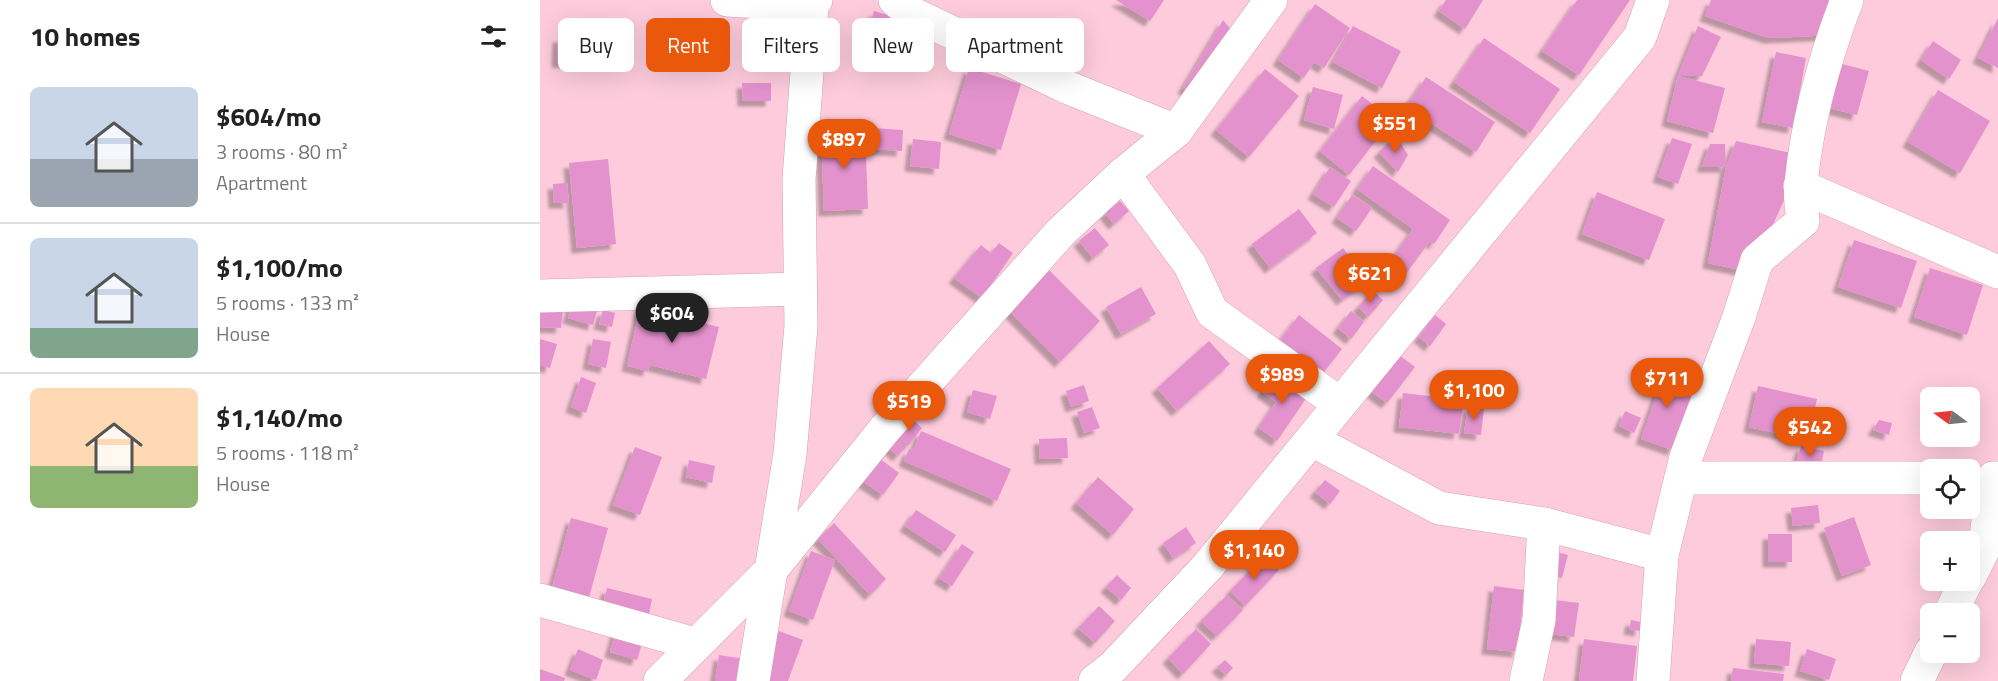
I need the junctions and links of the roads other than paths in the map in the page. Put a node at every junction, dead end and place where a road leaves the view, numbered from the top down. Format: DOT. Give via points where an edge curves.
graph roads {
  1 [pos="727,0"];
  2 [pos="895,0"];
  3 [pos="1271,0"];
  4 [pos="1653,0"];
  5 [pos="1848,0"];
  6 [pos="814,3"];
  7 [pos="1176,131"];
  8 [pos="1123,174"];
  9 [pos="1800,186"];
  10 [pos="1998,272"];
  11 [pos="800,289"];
  12 [pos="540,296"];
  13 [pos="1340,404"];
  14 [pos="1312,440"];
  15 [pos="1990,475"];
  16 [pos="1681,478"];
  17 [pos="1920,478"];
  18 [pos="1544,524"];
  19 [pos="1662,555"];
  20 [pos="1980,556"];
  21 [pos="772,569"];
  22 [pos="540,600"];
  23 [pos="695,644"];
  24 [pos="1926,663"];
  25 [pos="660,681"];
  26 [pos="753,681"];
  27 [pos="1095,681"];
  28 [pos="1526,681"];
  29 [pos="1653,681"];
  30 [pos="1917,681"];
  1 -- 6 [label="street"];
  2 -- 7 [label="street" via="911,14 1059,83"];
  3 -- 7 [label="street"];
  4 -- 13 [label="street" via="1640,37"];
  5 -- 9 [label="street" via="1834,35"];
  6 -- 11 [label="street" via="799,179"];
  7 -- 8 [label="street"];
  8 -- 13 [label="street" via="1190,265 1212,312"];
  8 -- 21 [label="street" via="1061,232 891,422"];
  9 -- 10 [label="street"];
  9 -- 16 [label="street" via="1803,221 1757,260"];
  11 -- 12 [label="street"];
  11 -- 21 [label="street" via="801,326 790,454"];
  13 -- 14 [label="street"];
  14 -- 18 [label="street" via="1439,508"];
  14 -- 27 [label="street" via="1208,566 1113,668"];
  15 -- 20 [label="street" via="1985,546"];
  16 -- 17 [label="street"];
  16 -- 19 [label="street"];
  18 -- 19 [label="street"];
  18 -- 28 [label="street" via="1539,620"];
  19 -- 29 [label="street"];
  21 -- 23 [label="street"];
  21 -- 26 [label="street"];
  22 -- 23 [label="street"];
  23 -- 25 [label="street"];
  24 -- 30 [label="street"];
}
